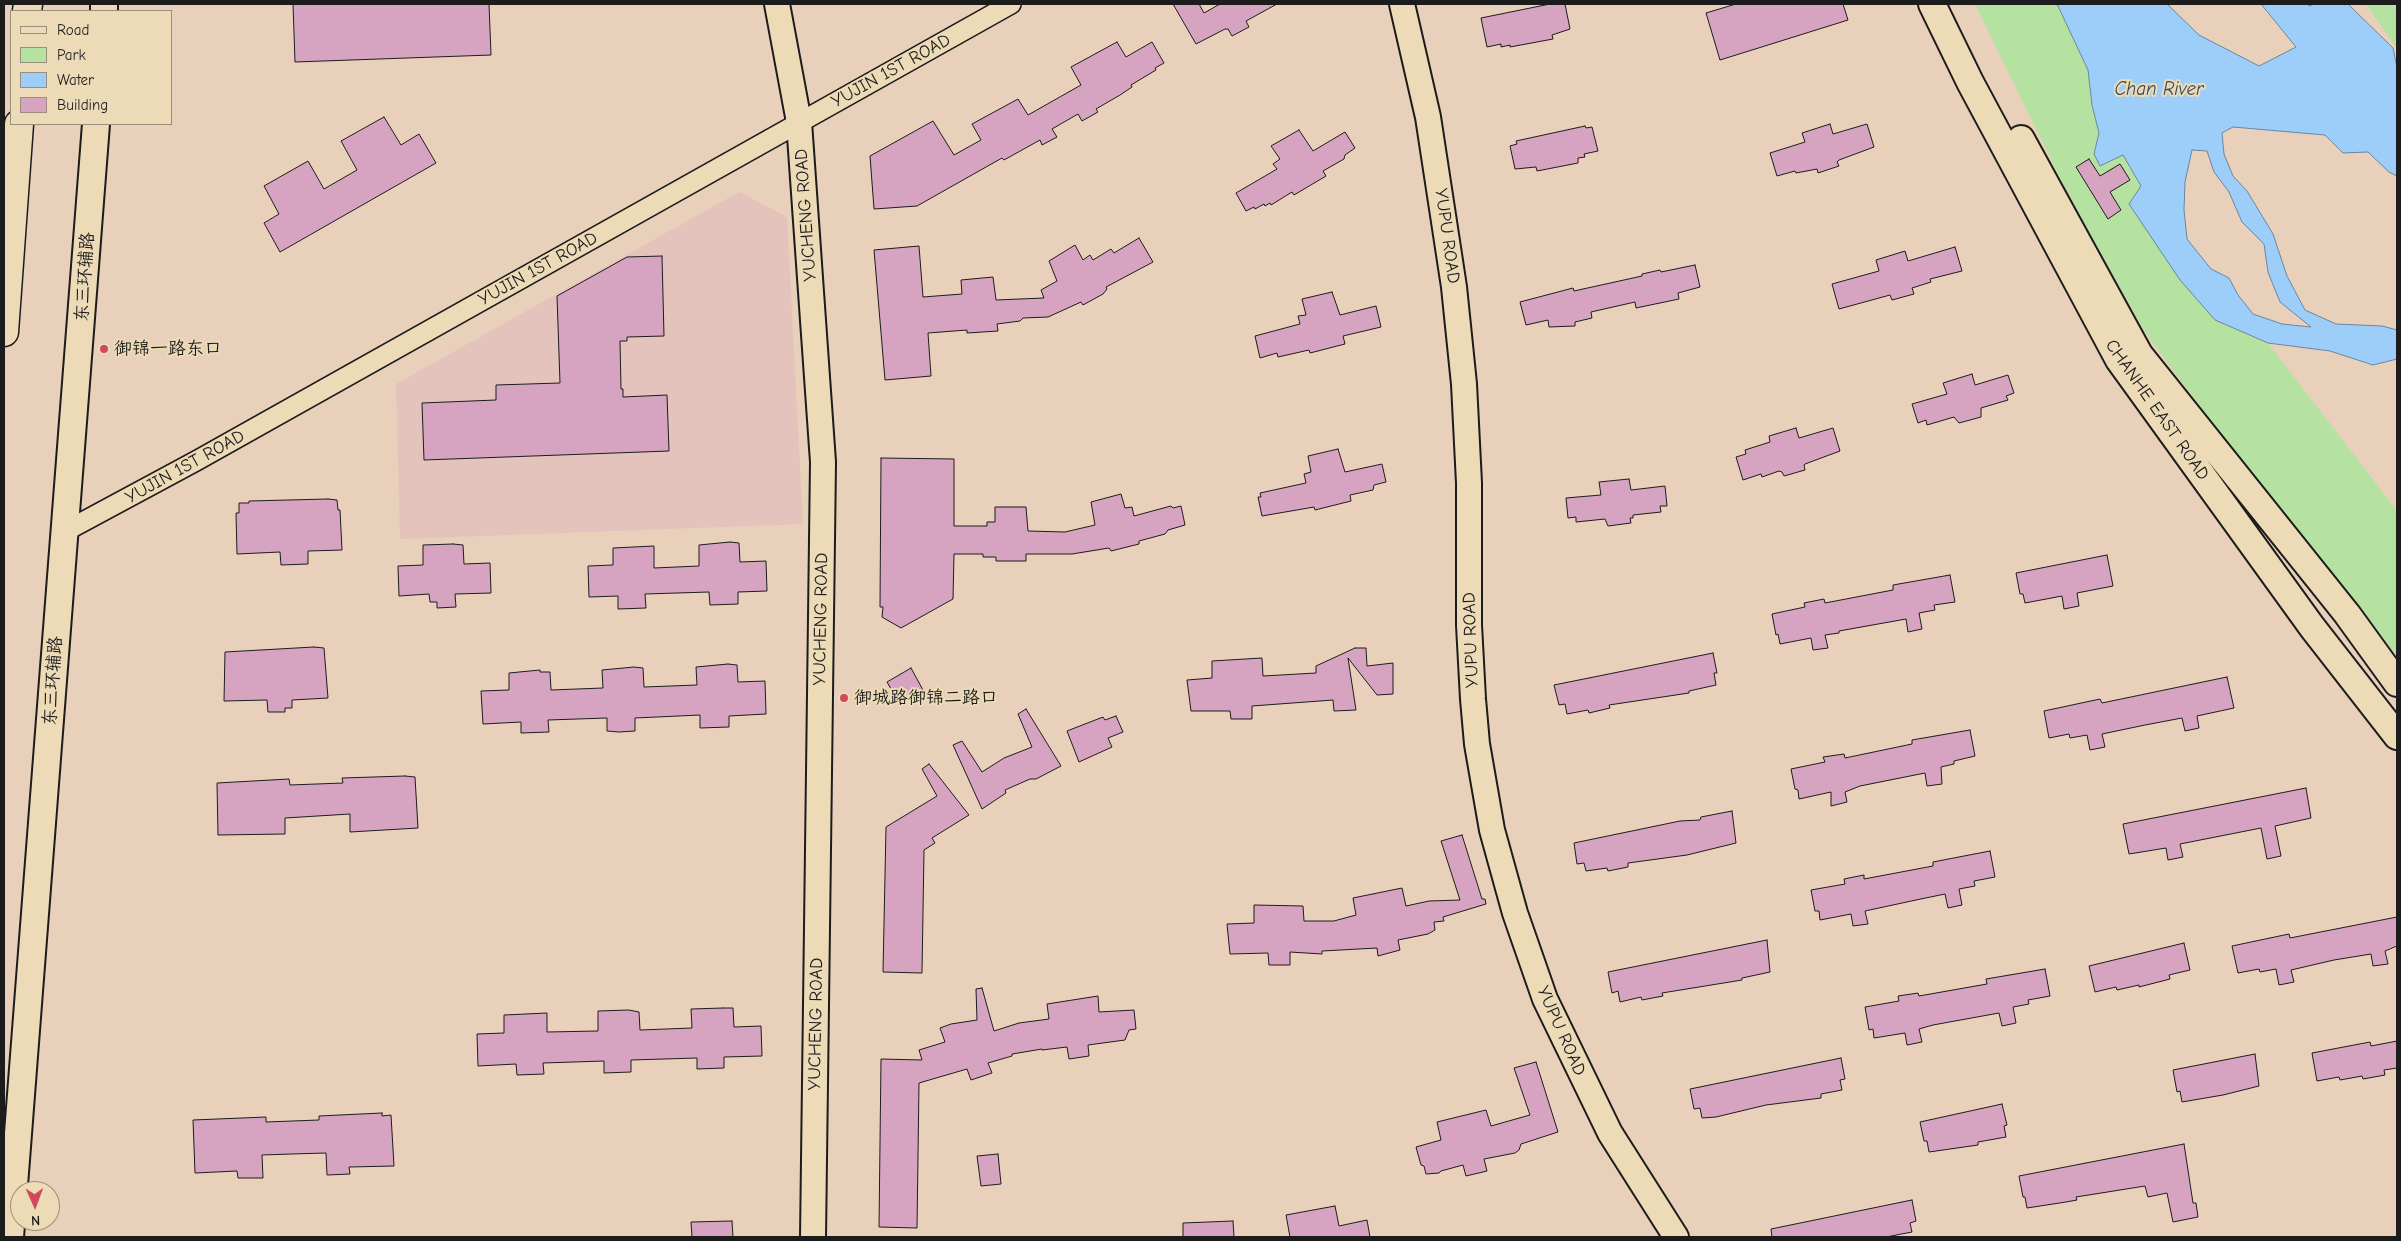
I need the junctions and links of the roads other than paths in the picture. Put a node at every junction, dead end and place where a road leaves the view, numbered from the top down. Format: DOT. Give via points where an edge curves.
graph roads {
  1 [pos="777,4"];
  2 [pos="1011,4"];
  3 [pos="1402,4"];
  4 [pos="1932,4"];
  5 [pos="1951,4"];
  6 [pos="799,122"];
  7 [pos="19,125"];
  8 [pos="96,125"];
  9 [pos="4,332"];
  10 [pos="64,532"];
  11 [pos="2397,683"];
  12 [pos="2397,736"];
  13 [pos="10,1237"];
  14 [pos="813,1237"];
  15 [pos="1676,1237"];
  1 -- 6 [label="street, YUCHENG ROAD"];
  2 -- 6 [label="street, YUJIN 1ST ROAD"];
  3 -- 15 [label="street, YUPU ROAD" via="1428,117 1454,287 1464,384 1469,482 1469,625 1473,699 1477,744 1492,830 1514,912 1545,1000 1610,1133"];
  4 -- 12 [label="main road, CHANHE EAST ROAD" via="1970,82 2119,360 2312,627"];
  5 -- 11 [label="main road, CHANHE EAST ROAD" via="1990,83 2139,354 2347,614"];
  6 -- 10 [label="street, YUJIN 1ST ROAD" via="196,462"];
  6 -- 14 [label="street, YUCHENG ROAD" via="823,462"];
  7 -- 9 [label="highway"];
  8 -- 10 [label="main road, 东三环辅路"];
  10 -- 13 [label="main road, 东三环辅路"];
}
